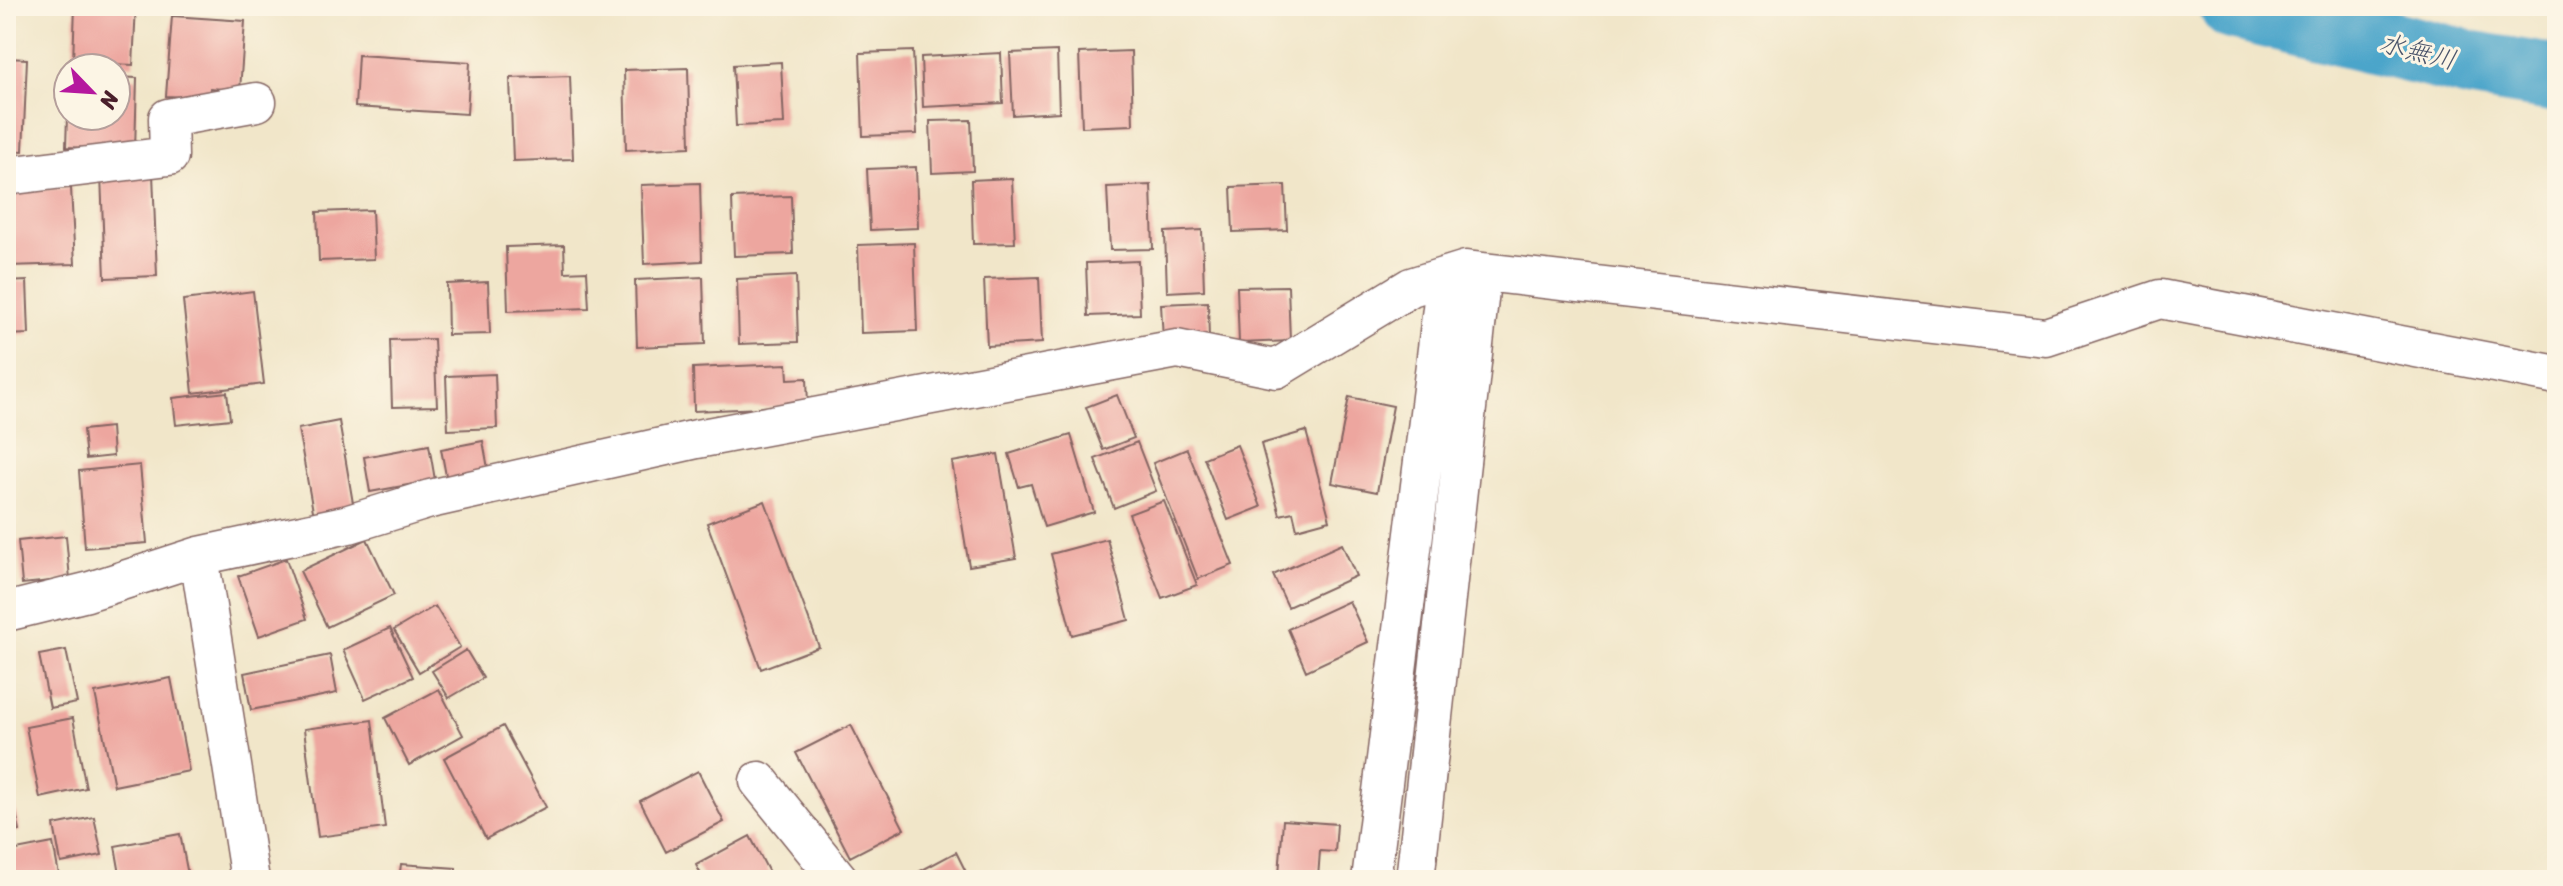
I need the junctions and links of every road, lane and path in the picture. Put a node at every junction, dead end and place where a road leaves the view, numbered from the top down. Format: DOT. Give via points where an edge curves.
graph roads {
  1 [pos="257,102"];
  2 [pos="6,176"];
  3 [pos="1464,274"];
  4 [pos="2557,375"];
  5 [pos="199,556"];
  6 [pos="6,612"];
  7 [pos="759,781"];
  8 [pos="250,880"];
  9 [pos="839,880"];
  10 [pos="1371,880"];
  11 [pos="1415,880"];
  1 -- 2 [label="street" via="168,118 169,156"];
  3 -- 4 [label="street" via="2046,337 2160,299"];
  3 -- 5 [label="street" via="1411,287 1276,369 1177,349 697,439"];
  3 -- 10 [label="street"];
  3 -- 11 [label="street"];
  5 -- 6 [label="street"];
  5 -- 8 [label="street"];
  7 -- 9 [label="street"];
}
